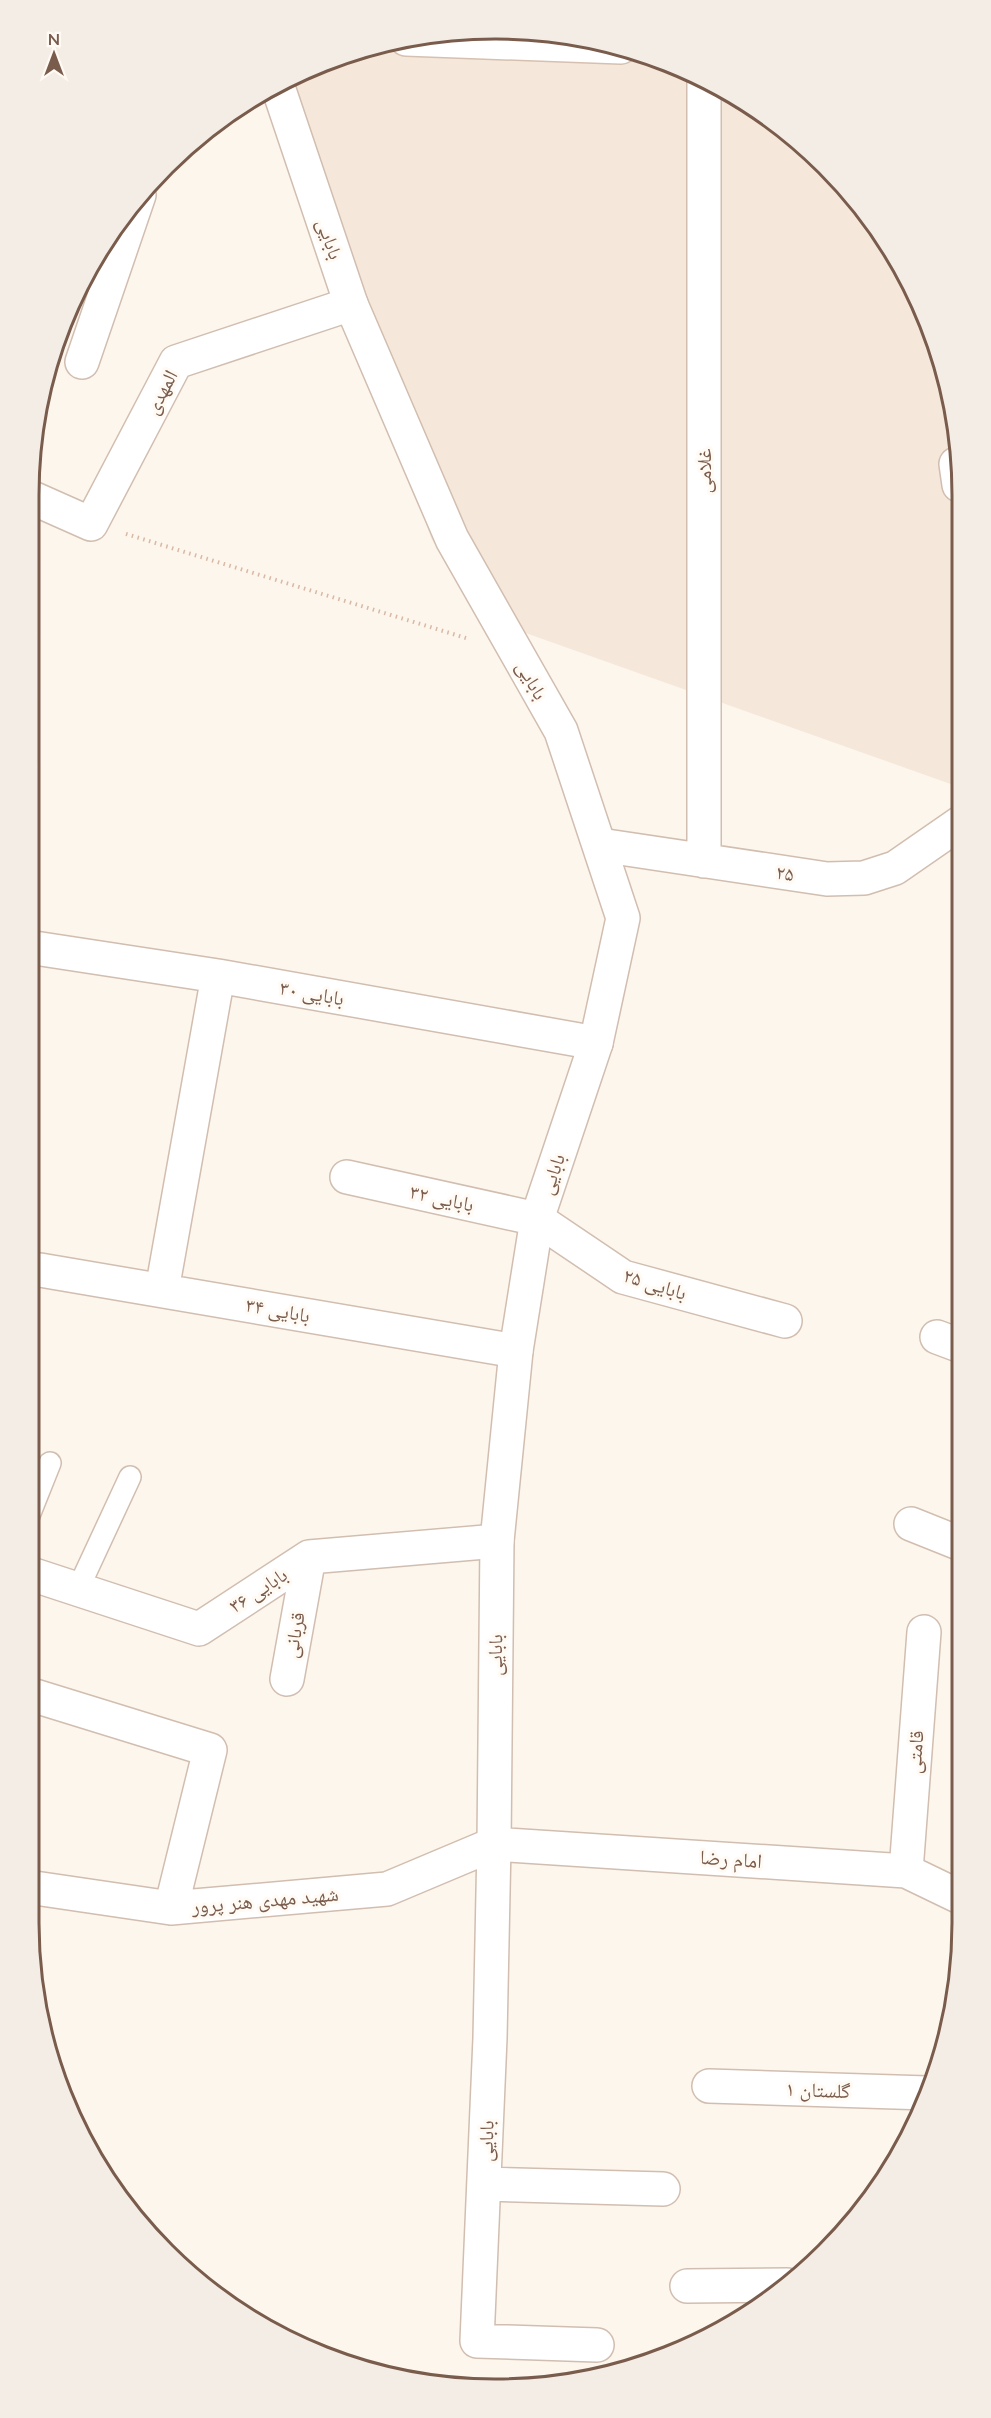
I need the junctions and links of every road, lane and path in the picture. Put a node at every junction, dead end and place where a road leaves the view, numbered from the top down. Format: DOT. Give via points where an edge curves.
graph roads {
  1 [pos="458,41"];
  2 [pos="563,44"];
  3 [pos="704,90"];
  4 [pos="280,93"];
  5 [pos="129,223"];
  6 [pos="351,304"];
  7 [pos="82,362"];
  8 [pos="39,501"];
  9 [pos="91,524"];
  10 [pos="518,654"];
  11 [pos="952,830"];
  12 [pos="600,845"];
  13 [pos="704,861"];
  14 [pos="39,949"];
  15 [pos="218,976"];
  16 [pos="596,1043"];
  17 [pos="347,1177"];
  18 [pos="537,1219"];
  19 [pos="40,1270"];
  20 [pos="162,1290"];
  21 [pos="786,1322"];
  22 [pos="516,1351"];
  23 [pos="50,1463"];
  24 [pos="130,1477"];
  25 [pos="39,1490"];
  26 [pos="912,1524"];
  27 [pos="496,1540"];
  28 [pos="952,1540"];
  29 [pos="309,1557"];
  30 [pos="39,1577"];
  31 [pos="78,1589"];
  32 [pos="924,1632"];
  33 [pos="286,1678"];
  34 [pos="39,1698"];
  35 [pos="494,1844"];
  36 [pos="906,1871"];
  37 [pos="39,1889"];
  38 [pos="952,1893"];
  39 [pos="171,1908"];
  40 [pos="709,2086"];
  41 [pos="919,2093"];
  42 [pos="484,2184"];
  43 [pos="663,2189"];
  44 [pos="773,2285"];
  45 [pos="687,2286"];
  46 [pos="597,2345"];
  1 -- 2 [label="street"];
  3 -- 13 [label="street, غلامی"];
  4 -- 6 [label="street, بابایی"];
  5 -- 7 [label="street"];
  6 -- 9 [label="street, المهدی" via="176,362"];
  6 -- 10 [label="street, بابایی" via="452,539"];
  8 -- 9 [label="street"];
  9 -- 10 [label="path"];
  10 -- 12 [label="street, بابایی" via="561,731"];
  11 -- 13 [label="street, ۲۵" via="895,868 864,878 827,879"];
  12 -- 13 [label="street, ۲۵"];
  12 -- 16 [label="street, بابایی" via="622,918"];
  14 -- 15 [label="street, بابایی ۳۰"];
  15 -- 16 [label="street, بابایی ۳۰"];
  15 -- 20 [label="street"];
  16 -- 18 [label="street, بابایی"];
  17 -- 18 [label="street, بابایی ۳۲"];
  18 -- 21 [label="street, بابایی ۲۵" via="622,1277"];
  18 -- 22 [label="street, بابایی"];
  19 -- 20 [label="street, بابایی ۳۴"];
  20 -- 22 [label="street, بابایی ۳۴"];
  22 -- 27 [label="street, بابایی"];
  23 -- 25 [label="lane"];
  24 -- 31 [label="lane"];
  26 -- 28 [label="street"];
  27 -- 29 [label="street, بابایی ۳۶"];
  27 -- 35 [label="street, بابایی"];
  29 -- 31 [label="street, بابایی ۳۶" via="199,1629"];
  29 -- 33 [label="street, قربانی"];
  30 -- 31 [label="street, بابایی ۳۶"];
  32 -- 36 [label="street, قامتی"];
  34 -- 39 [label="street" via="210,1750"];
  35 -- 36 [label="street, امام رضا"];
  35 -- 39 [label="street, شهید مهدی هنر پرور" via="387,1889"];
  35 -- 42 [label="street, بابایی"];
  36 -- 38 [label="street, امام رضا"];
  37 -- 39 [label="street, شهید مهدی هنر پرور"];
  40 -- 41 [label="street, گلستان ۱"];
  42 -- 43 [label="street"];
  42 -- 46 [label="street, بابایی" via="477,2341"];
  44 -- 45 [label="street"];
}
